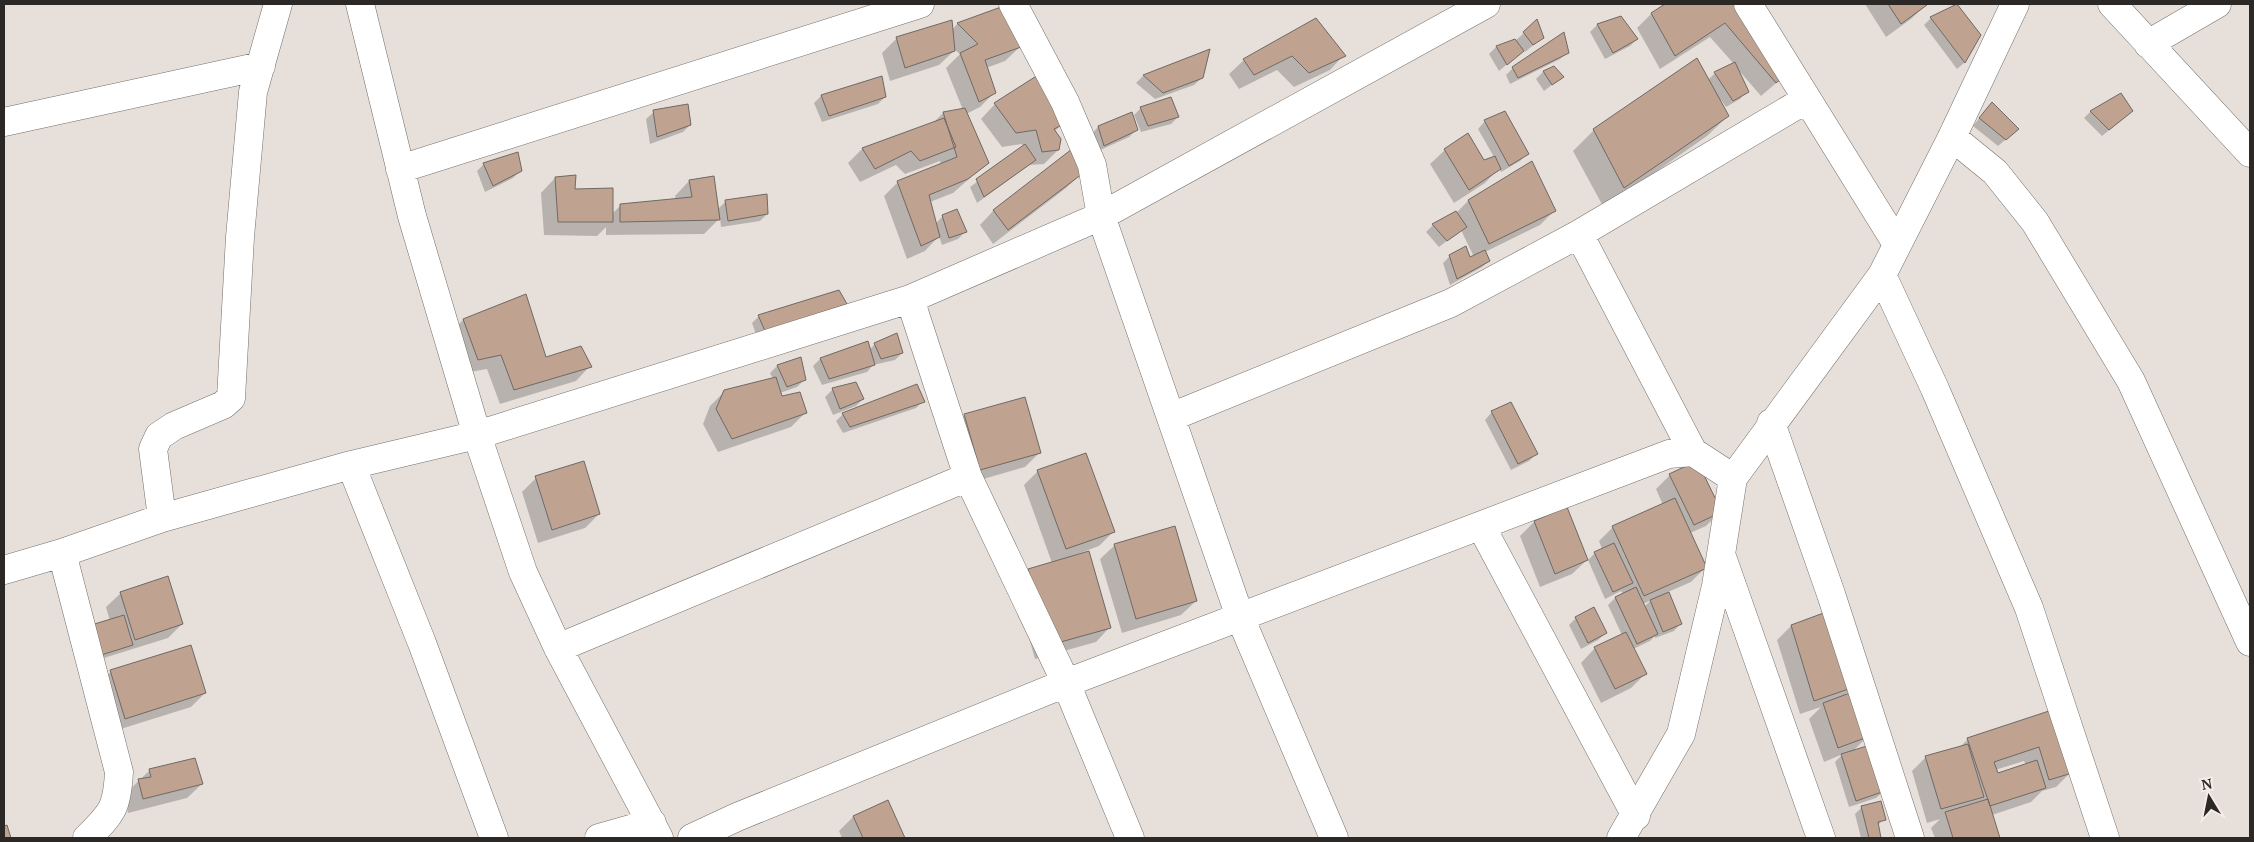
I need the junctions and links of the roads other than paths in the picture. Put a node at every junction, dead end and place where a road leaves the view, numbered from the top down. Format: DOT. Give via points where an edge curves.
graph roads {
  1 [pos="278,4"];
  2 [pos="360,4"];
  3 [pos="920,4"];
  4 [pos="1013,4"];
  5 [pos="1486,4"];
  6 [pos="1748,4"];
  7 [pos="2015,4"];
  8 [pos="2112,4"];
  9 [pos="2217,4"];
  10 [pos="2148,44"];
  11 [pos="261,66"];
  12 [pos="1807,99"];
  13 [pos="4,122"];
  14 [pos="1952,137"];
  15 [pos="2250,153"];
  16 [pos="400,169"];
  17 [pos="1101,216"];
  18 [pos="1579,234"];
  19 [pos="1897,244"];
  20 [pos="1882,275"];
  21 [pos="910,300"];
  22 [pos="1171,417"];
  23 [pos="1772,423"];
  24 [pos="476,435"];
  25 [pos="1693,452"];
  26 [pos="351,465"];
  27 [pos="968,477"];
  28 [pos="1733,478"];
  29 [pos="162,518"];
  30 [pos="1481,526"];
  31 [pos="62,553"];
  32 [pos="1721,554"];
  33 [pos="4,570"];
  34 [pos="1240,617"];
  35 [pos="2250,642"];
  36 [pos="558,648"];
  37 [pos="1066,683"];
  38 [pos="1628,827"];
  39 [pos="656,830"];
  40 [pos="86,838"];
  41 [pos="494,838"];
  42 [pos="599,838"];
  43 [pos="692,838"];
  44 [pos="1130,838"];
  45 [pos="1334,838"];
  46 [pos="1821,838"];
  47 [pos="1910,838"];
  48 [pos="2106,838"];
  1 -- 11 [label="street"];
  2 -- 16 [label="street"];
  3 -- 16 [label="street"];
  4 -- 17 [label="street" via="1065,102 1092,165"];
  5 -- 17 [label="street"];
  6 -- 12 [label="street"];
  7 -- 14 [label="street"];
  8 -- 10 [label="street"];
  9 -- 10 [label="street"];
  10 -- 15 [label="street"];
  11 -- 13 [label="street"];
  11 -- 29 [label="street" via="253,92 240,237 231,398 159,436 153,449"];
  12 -- 18 [label="street"];
  12 -- 19 [label="street"];
  14 -- 19 [label="street"];
  14 -- 35 [label="street" via="1995,172 2035,222 2131,381"];
  16 -- 24 [label="street"];
  17 -- 21 [label="street"];
  17 -- 22 [label="street"];
  18 -- 22 [label="street" via="1451,303"];
  18 -- 25 [label="street"];
  19 -- 20 [label="street"];
  20 -- 23 [label="street"];
  20 -- 48 [label="street" via="1936,389 2029,608"];
  21 -- 24 [label="street"];
  21 -- 27 [label="street"];
  22 -- 34 [label="street"];
  23 -- 28 [label="street"];
  23 -- 47 [label="street"];
  24 -- 26 [label="street"];
  24 -- 36 [label="street" via="523,572"];
  25 -- 28 [label="street"];
  25 -- 30 [label="street" via="1669,454"];
  26 -- 29 [label="street"];
  26 -- 41 [label="street"];
  27 -- 36 [label="street"];
  27 -- 37 [label="street"];
  28 -- 32 [label="street"];
  29 -- 31 [label="street"];
  30 -- 34 [label="street"];
  30 -- 38 [label="street"];
  31 -- 33 [label="street"];
  31 -- 40 [label="street" via="119,772 118,798 108,816"];
  32 -- 38 [label="street" via="1681,734"];
  32 -- 46 [label="street"];
  34 -- 37 [label="street"];
  34 -- 45 [label="street"];
  36 -- 39 [label="street"];
  37 -- 43 [label="street"];
  37 -- 44 [label="street"];
  39 -- 42 [label="street"];
}
